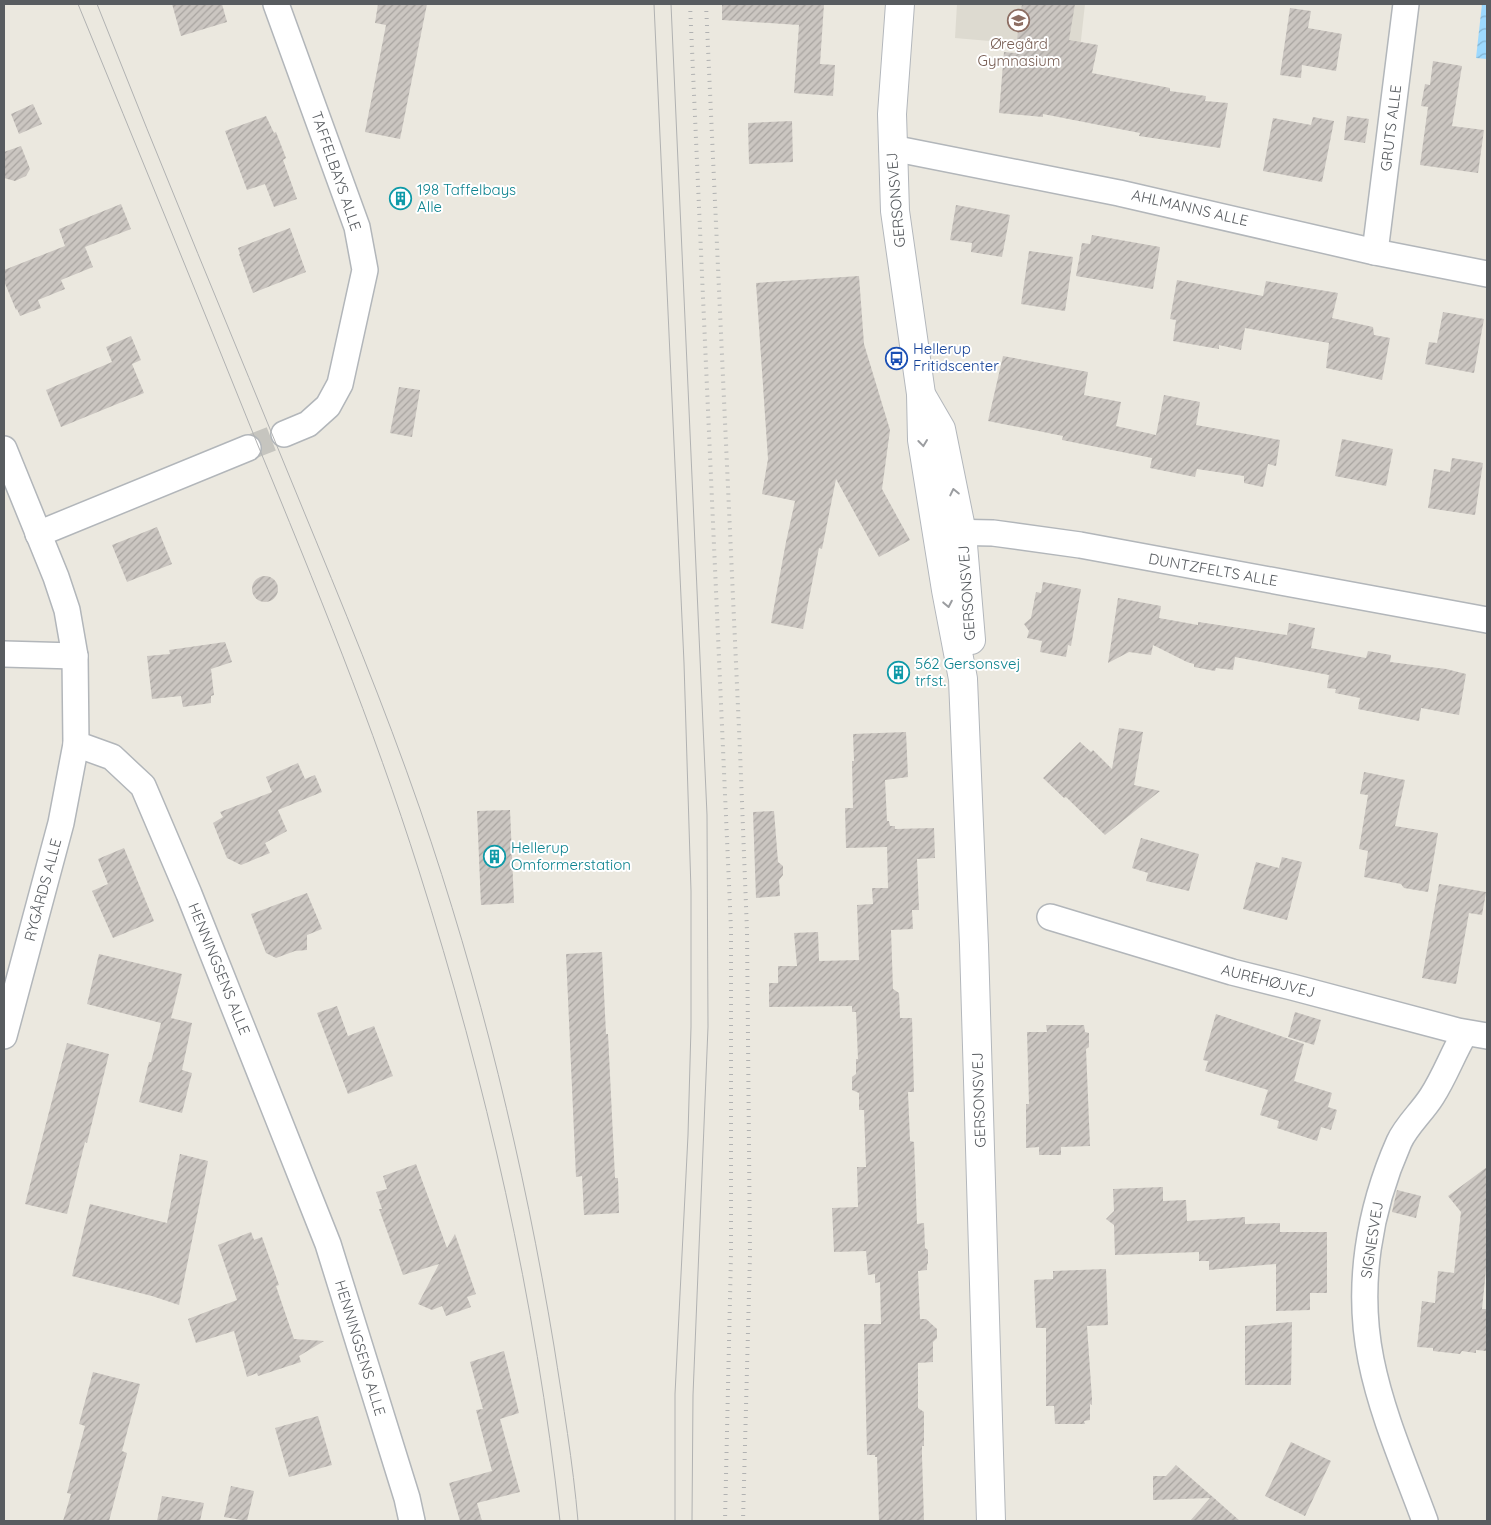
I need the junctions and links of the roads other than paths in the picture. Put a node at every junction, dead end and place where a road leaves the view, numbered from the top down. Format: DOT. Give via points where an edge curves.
graph roads {
  1 [pos="276,4"];
  2 [pos="900,4"];
  3 [pos="1406,4"];
  4 [pos="892,148"];
  5 [pos="1375,252"];
  6 [pos="1487,274"];
  7 [pos="284,434"];
  8 [pos="248,448"];
  9 [pos="4,449"];
  10 [pos="950,532"];
  11 [pos="38,534"];
  12 [pos="1487,620"];
  13 [pos="4,654"];
  14 [pos="75,656"];
  15 [pos="76,744"];
  16 [pos="1050,917"];
  17 [pos="1476,1034"];
  18 [pos="4,1036"];
  19 [pos="412,1521"];
  20 [pos="991,1521"];
  21 [pos="1425,1521"];
  1 -- 7 [label="street, TAFFELBAYS ALLE" via="357,227 364,270 340,384 328,406 315,418"];
  2 -- 4 [label="street, GERSONSVEJ"];
  3 -- 5 [label="street, GRUTS ALLE"];
  4 -- 5 [label="street, AHLMANNS ALLE" via="1119,193"];
  4 -- 10 [label="street, GERSONSVEJ" via="894,211 921,394 922,440"];
  5 -- 6 [label="street, AHLMANNS ALLE"];
  8 -- 11 [label="street"];
  9 -- 11 [label="street"];
  10 -- 12 [label="street, DUNTZFELTS ALLE" via="993,533 1080,545"];
  10 -- 20 [label="street, GERSONSVEJ" via="946,590 963,679"];
  11 -- 14 [label="street" via="67,610"];
  13 -- 14 [label="street"];
  14 -- 15 [label="street"];
  15 -- 18 [label="street, RYGÅRDS ALLE" via="61,823"];
  15 -- 19 [label="street, HENNINGSENS ALLE" via="112,757 142,786 170,849 328,1244"];
  16 -- 17 [label="street, AUREHØJVEJ" via="1232,972"];
  17 -- 21 [label="street, SIGNESVEJ" via="1400,1140 1376,1206 1366,1263 1365,1305 1371,1360 1386,1413"];
}
